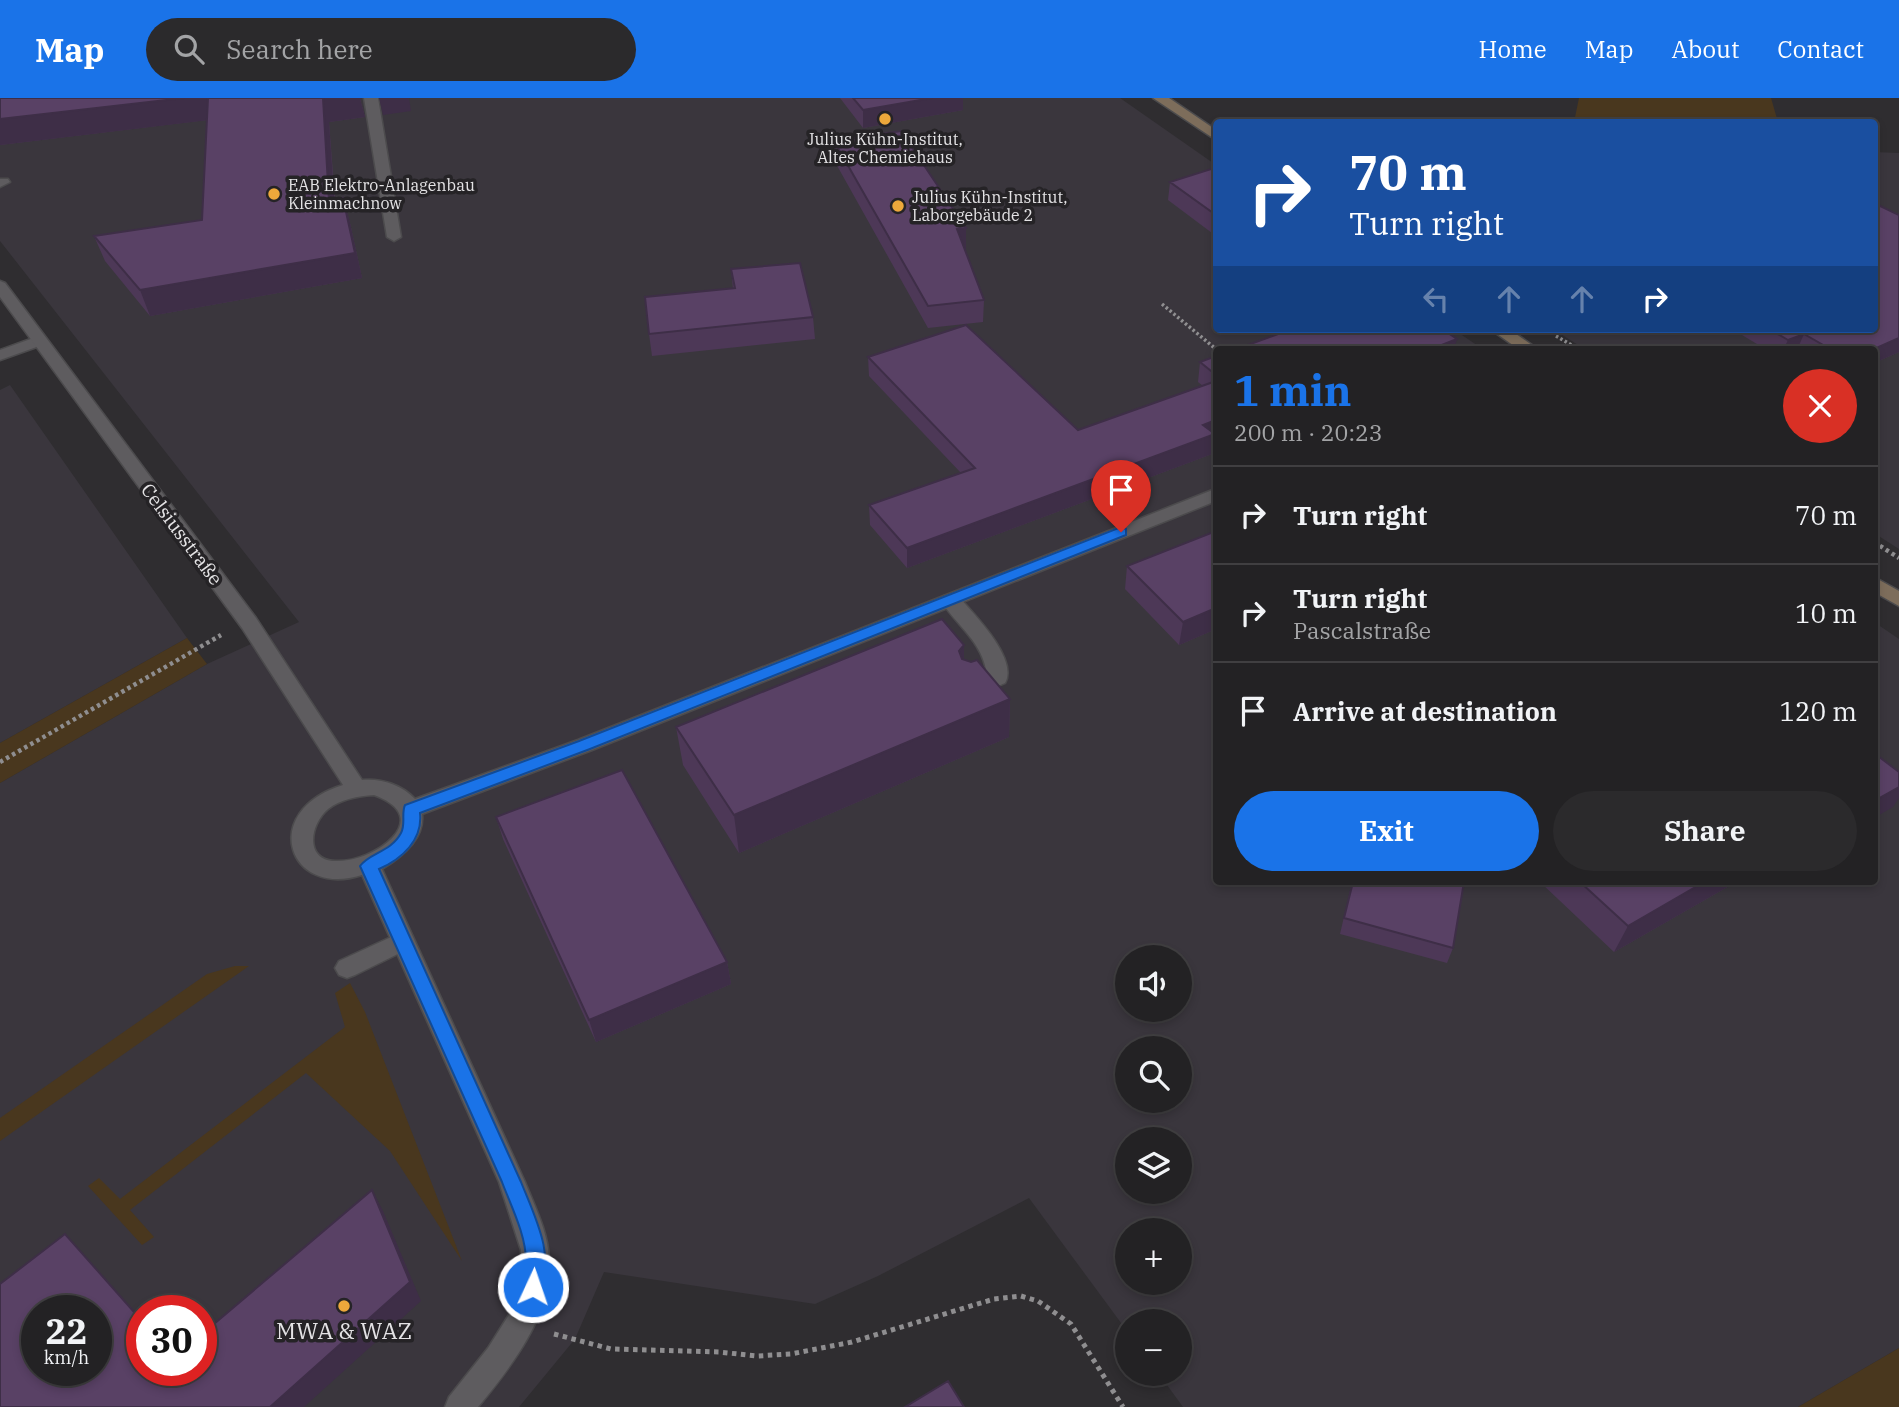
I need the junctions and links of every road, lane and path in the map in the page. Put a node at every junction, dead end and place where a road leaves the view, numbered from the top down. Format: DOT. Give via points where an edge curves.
graph roads {
  1 [pos="1160,98"];
  2 [pos="368,103"];
  3 [pos="1213,134"];
  4 [pos="394,237"];
  5 [pos="0,286"];
  6 [pos="1162,304"];
  7 [pos="1504,333"];
  8 [pos="1556,336"];
  9 [pos="39,341"];
  10 [pos="1525,346"];
  11 [pos="1573,346"];
  12 [pos="1213,347"];
  13 [pos="0,355"];
  14 [pos="1213,496"];
  15 [pos="1878,545"];
  16 [pos="1899,558"];
  17 [pos="1878,586"];
  18 [pos="1899,600"];
  19 [pos="951,601"];
  20 [pos="249,623"];
  21 [pos="971,691"];
  22 [pos="0,762"];
  23 [pos="356,788"];
  24 [pos="411,809"];
  25 [pos="369,866"];
  26 [pos="402,941"];
  27 [pos="347,968"];
  28 [pos="528,1307"];
  29 [pos="459,1407"];
  30 [pos="1123,1407"];
  1 -- 3 [label="street"];
  2 -- 4 [label="street"];
  5 -- 9 [label="street, Celsiusstraße"];
  6 -- 12 [label="path"];
  7 -- 10 [label="street"];
  8 -- 11 [label="path"];
  9 -- 13 [label="street"];
  9 -- 20 [label="street, Celsiusstraße"];
  14 -- 19 [label="street"];
  15 -- 16 [label="path"];
  17 -- 18 [label="street"];
  19 -- 21 [label="street" via="992,649 997,663 998,678"];
  19 -- 24 [label="street"];
  20 -- 22 [label="path" via="209,640"];
  20 -- 23 [label="street, Celsiusstraße"];
  23 -- 24 [label="street" via="391,790"];
  23 -- 25 [label="street" via="321,803 309,814 299,843 314,865 349,871"];
  24 -- 25 [label="street" via="408,835 399,848"];
  25 -- 26 [label="street"];
  26 -- 27 [label="street"];
  26 -- 28 [label="street" via="512,1182 529,1230 536,1261"];
  28 -- 29 [label="street" via="501,1353"];
  28 -- 30 [label="path" via="554,1334 611,1349 757,1356 852,1342 994,1299 1021,1296 1038,1301 1071,1324"];
}
